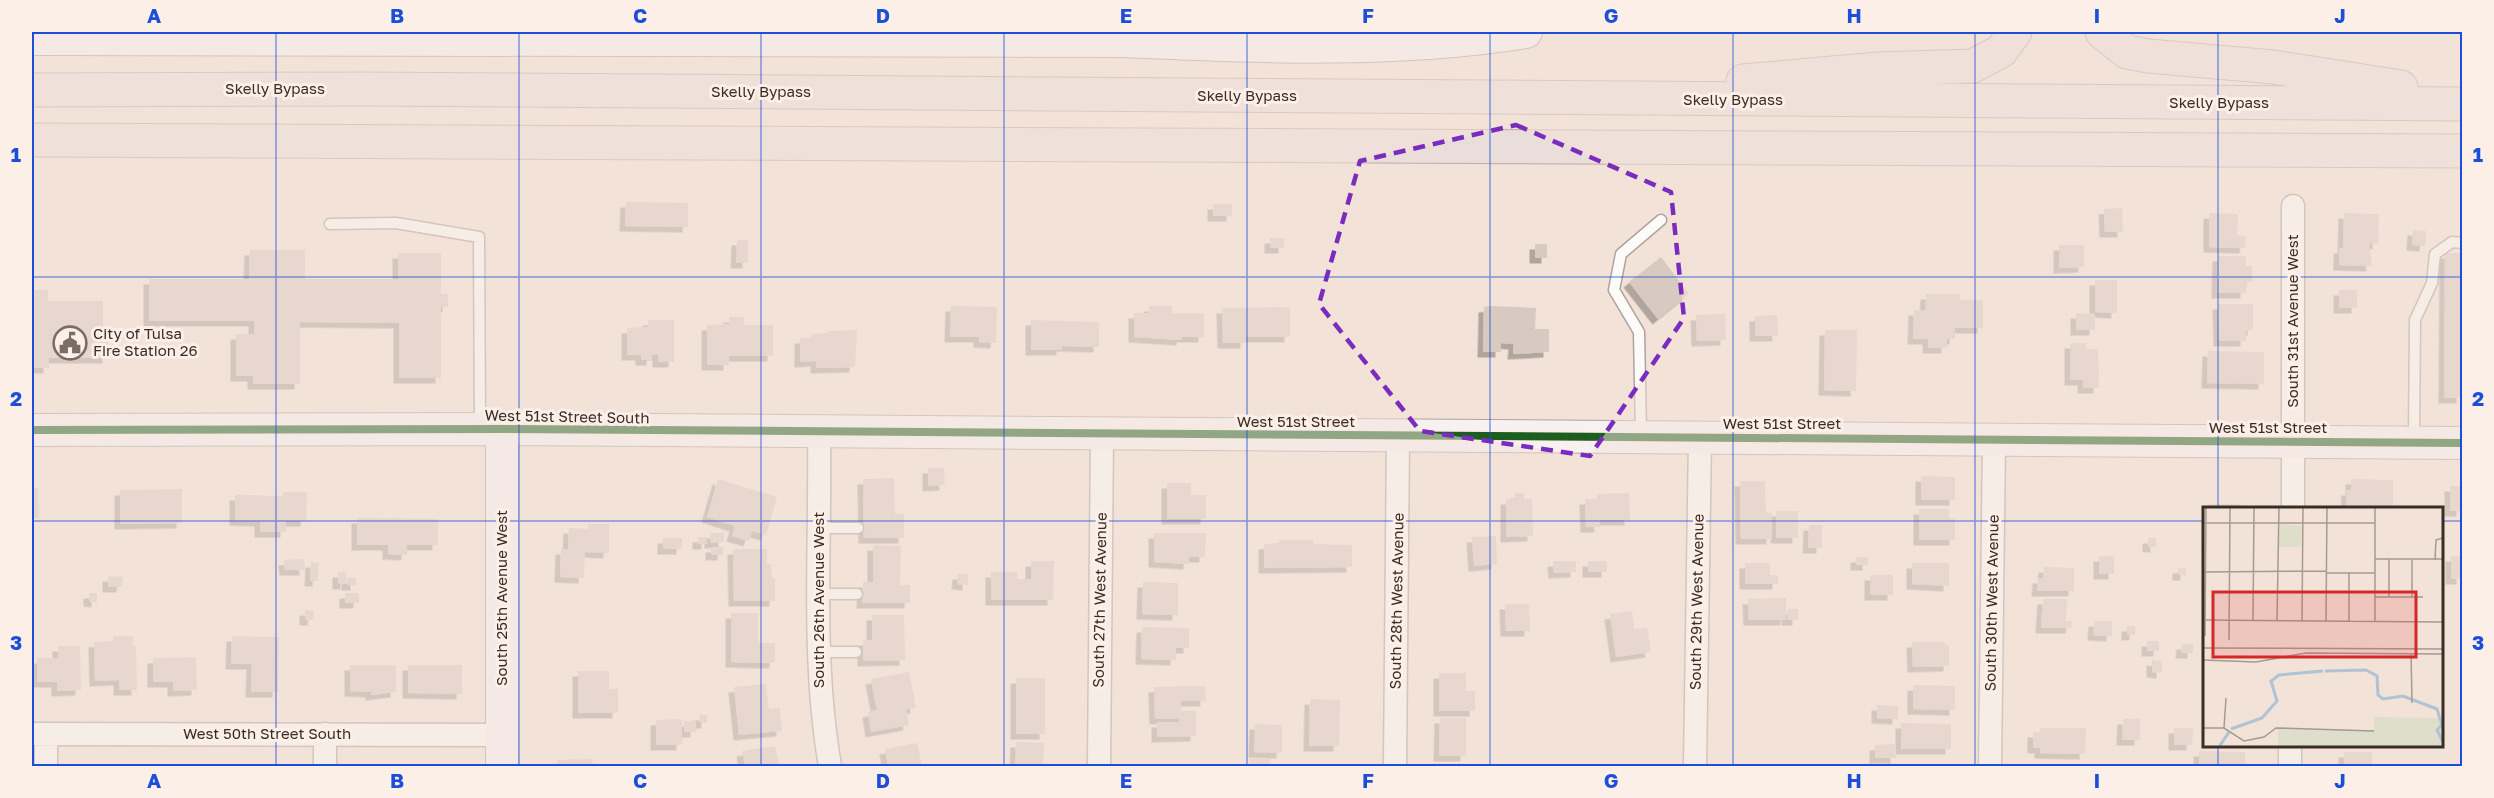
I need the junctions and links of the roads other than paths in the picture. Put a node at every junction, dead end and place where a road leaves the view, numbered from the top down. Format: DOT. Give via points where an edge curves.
graph roads {
  1 [pos="1526,32"];
  2 [pos="2014,32"];
  3 [pos="2102,32"];
  4 [pos="235,34"];
  5 [pos="336,34"];
  6 [pos="376,35"];
  7 [pos="421,35"];
  8 [pos="462,35"];
  9 [pos="519,35"];
  10 [pos="644,35"];
  11 [pos="794,35"];
  12 [pos="1453,35"];
  13 [pos="47,36"];
  14 [pos="857,36"];
  15 [pos="958,36"];
  16 [pos="1011,36"];
  17 [pos="1124,36"];
  18 [pos="1214,38"];
  19 [pos="32,90"];
  20 [pos="2463,97"];
  21 [pos="1540,98"];
  22 [pos="2463,104"];
  23 [pos="32,140"];
  24 [pos="2455,153"];
  25 [pos="2293,206"];
  26 [pos="1661,220"];
  27 [pos="330,224"];
  28 [pos="2463,243"];
  29 [pos="491,429"];
  30 [pos="32,430"];
  31 [pos="819,433"];
  32 [pos="1101,434"];
  33 [pos="1398,436"];
  34 [pos="1641,437"];
  35 [pos="1700,437"];
  36 [pos="1994,440"];
  37 [pos="2293,442"];
  38 [pos="2414,442"];
  39 [pos="2463,443"];
  40 [pos="2293,507"];
  41 [pos="819,528"];
  42 [pos="858,528"];
  43 [pos="819,594"];
  44 [pos="856,594"];
  45 [pos="819,652"];
  46 [pos="856,652"];
  47 [pos="39,734"];
  48 [pos="325,734"];
  49 [pos="502,735"];
  50 [pos="2290,747"];
  51 [pos="46,766"];
  52 [pos="325,766"];
  53 [pos="502,766"];
  54 [pos="830,766"];
  55 [pos="1099,766"];
  56 [pos="1395,766"];
  57 [pos="1695,766"];
  58 [pos="1990,766"];
  59 [pos="2290,766"];
  1 -- 12 [label="street"];
  2 -- 21 [label="highway" via="2001,51 1987,60 1957,68 1878,69"];
  3 -- 20 [label="highway" via="2127,52 2148,56 2273,67"];
  4 -- 5 [label="street"];
  4 -- 13 [label="street"];
  5 -- 6 [label="street"];
  6 -- 7 [label="street"];
  7 -- 8 [label="street"];
  8 -- 9 [label="street"];
  9 -- 10 [label="street"];
  10 -- 11 [label="street"];
  11 -- 14 [label="street"];
  12 -- 18 [label="street" via="1347,45"];
  14 -- 15 [label="street"];
  15 -- 16 [label="street"];
  16 -- 17 [label="street"];
  17 -- 18 [label="street"];
  19 -- 21 [label="highway, Skelly Bypass"];
  21 -- 22 [label="highway, Skelly Bypass"];
  23 -- 24 [label="highway"];
  25 -- 37 [label="street, South 31st Avenue West"];
  26 -- 34 [label="lane" via="1622,254 1614,290 1639,332"];
  27 -- 29 [label="lane" via="396,224 479,237"];
  28 -- 38 [label="lane" via="2452,242 2435,254 2432,283 2415,320"];
  29 -- 30 [label="street, West 51st Street South"];
  29 -- 31 [label="street, West 51st Street South"];
  29 -- 49 [label="street, South 25th Avenue West"];
  31 -- 32 [label="street, West 51st Street South"];
  31 -- 41 [label="street, South 26th Avenue West"];
  32 -- 33 [label="street, West 51st Street"];
  32 -- 55 [label="street, South 27th West Avenue"];
  33 -- 34 [label="street, West 51st Street"];
  33 -- 56 [label="street, South 28th West Avenue"];
  34 -- 35 [label="street, West 51st Street"];
  35 -- 36 [label="street, West 51st Street"];
  35 -- 57 [label="street, South 29th West Avenue"];
  36 -- 37 [label="street, West 51st Street"];
  36 -- 58 [label="street, South 30th West Avenue"];
  37 -- 38 [label="street, West 51st Street"];
  37 -- 40 [label="street, South 31st Avenue West"];
  38 -- 39 [label="street, West 51st Street"];
  41 -- 42 [label="lane"];
  41 -- 43 [label="street, South 26th Avenue West"];
  43 -- 44 [label="lane"];
  43 -- 45 [label="street, South 26th Avenue West"];
  45 -- 46 [label="lane"];
  45 -- 54 [label="street, South 26th Avenue West" via="822,721"];
  47 -- 48 [label="street, West 50th Street South"];
  47 -- 51 [label="street"];
  48 -- 49 [label="street, West 50th Street South"];
  48 -- 52 [label="street"];
  49 -- 53 [label="street, South 25th Avenue West"];
  50 -- 59 [label="street"];
}
